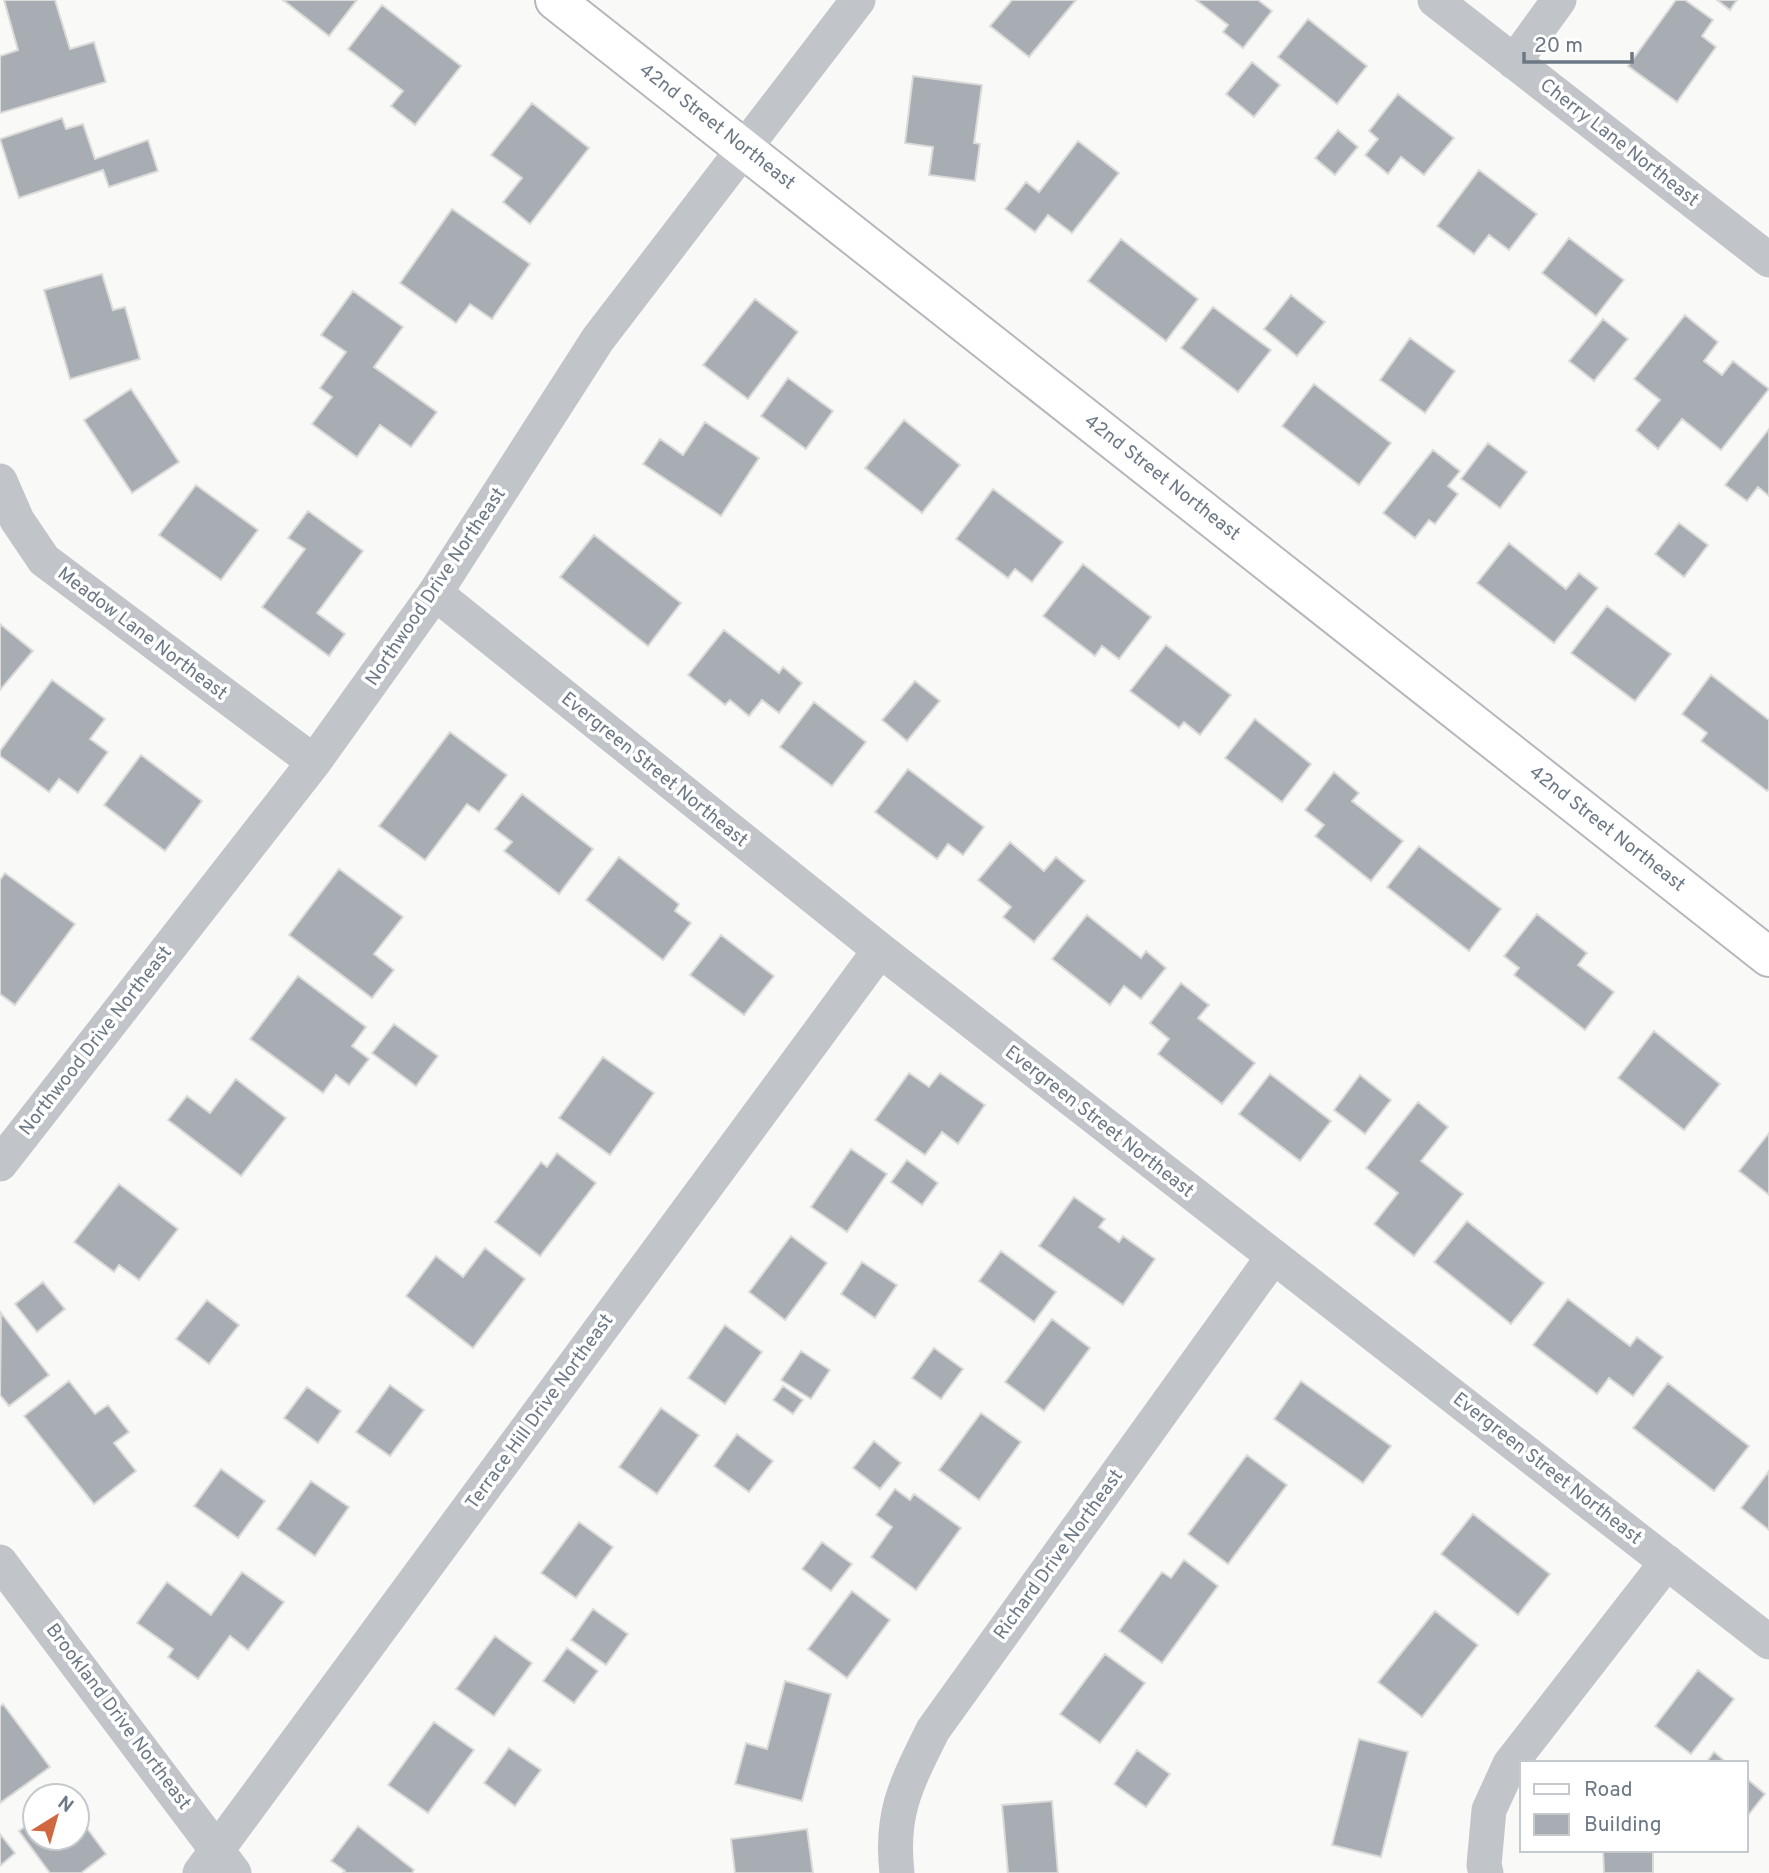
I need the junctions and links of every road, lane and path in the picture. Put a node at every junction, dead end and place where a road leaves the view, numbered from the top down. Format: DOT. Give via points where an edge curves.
graph roads {
  1 [pos="555,0"];
  2 [pos="858,0"];
  3 [pos="1435,0"];
  4 [pos="1559,0"];
  5 [pos="1514,62"];
  6 [pos="744,147"];
  7 [pos="1769,260"];
  8 [pos="0,481"];
  9 [pos="435,593"];
  10 [pos="314,762"];
  11 [pos="880,950"];
  12 [pos="1769,957"];
  13 [pos="0,1164"];
  14 [pos="1273,1257"];
  15 [pos="0,1562"];
  16 [pos="1667,1562"];
  17 [pos="1769,1642"];
  18 [pos="218,1865"];
  19 [pos="898,1873"];
  20 [pos="1486,1873"];
  1 -- 6 [label="main road, 42nd Street Northeast"];
  2 -- 6 [label="street, Northwood Drive Northeast"];
  3 -- 5 [label="street, Cherry Lane Northeast"];
  4 -- 5 [label="street"];
  5 -- 7 [label="street, Cherry Lane Northeast"];
  6 -- 9 [label="street, Northwood Drive Northeast" via="598,339"];
  6 -- 12 [label="main road, 42nd Street Northeast"];
  8 -- 10 [label="street, Meadow Lane Northeast" via="17,520 44,560"];
  9 -- 10 [label="street, Northwood Drive Northeast"];
  9 -- 11 [label="street, Evergreen Street Northeast"];
  10 -- 13 [label="street, Northwood Drive Northeast"];
  11 -- 14 [label="street, Evergreen Street Northeast"];
  11 -- 18 [label="street, Terrace Hill Drive Northeast"];
  14 -- 16 [label="street, Evergreen Street Northeast"];
  14 -- 19 [label="street, Richard Drive Northeast" via="933,1730 902,1793 894,1843"];
  15 -- 18 [label="street, Brookland Drive Northeast"];
  16 -- 17 [label="street, Evergreen Street Northeast"];
  16 -- 20 [label="street" via="1510,1763 1489,1810"];
}
